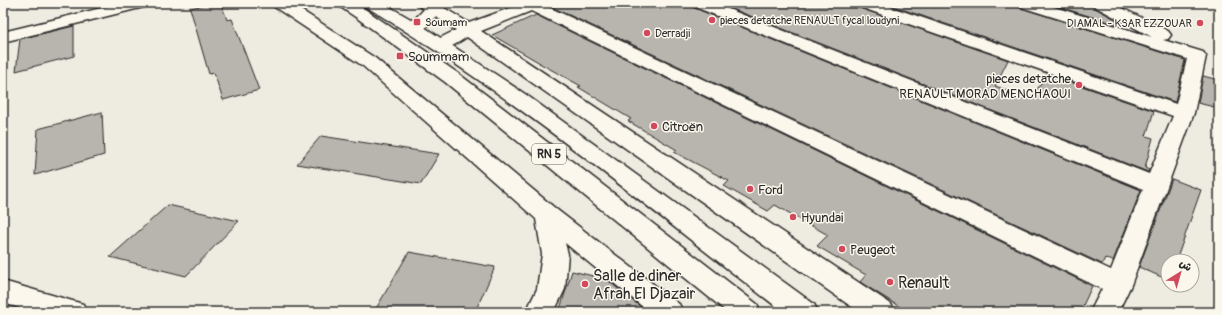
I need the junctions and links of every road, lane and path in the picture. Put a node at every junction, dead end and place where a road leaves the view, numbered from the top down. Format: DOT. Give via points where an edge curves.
graph roads {
  1 [pos="142,3"];
  2 [pos="279,3"];
  3 [pos="345,3"];
  4 [pos="371,3"];
  5 [pos="699,3"];
  6 [pos="863,3"];
  7 [pos="1024,3"];
  8 [pos="1100,3"];
  9 [pos="530,4"];
  10 [pos="433,5"];
  11 [pos="415,29"];
  12 [pos="468,30"];
  13 [pos="3,37"];
  14 [pos="440,46"];
  15 [pos="1197,56"];
  16 [pos="1184,113"];
  17 [pos="1157,186"];
  18 [pos="547,215"];
  19 [pos="1118,285"];
  20 [pos="3,292"];
  21 [pos="73,312"];
  22 [pos="540,312"];
  23 [pos="669,312"];
  24 [pos="747,312"];
  25 [pos="804,312"];
  26 [pos="881,312"];
  27 [pos="1104,312"];
  1 -- 13 [label="main road"];
  2 -- 18 [label="main road" via="369,62"];
  3 -- 24 [label="main road, RN 5" via="452,78"];
  4 -- 11 [label="main road, RN 5"];
  5 -- 17 [label="main road"];
  6 -- 16 [label="main road"];
  7 -- 15 [label="main road"];
  8 -- 15 [label="main road"];
  9 -- 12 [label="main road"];
  9 -- 19 [label="main road"];
  10 -- 11 [label="main road"];
  10 -- 12 [label="main road"];
  11 -- 14 [label="main road, RN 5"];
  12 -- 14 [label="main road"];
  12 -- 26 [label="main road"];
  14 -- 25 [label="main road, RN 5" via="518,98"];
  15 -- 16 [label="main road"];
  16 -- 17 [label="main road"];
  17 -- 19 [label="main road"];
  18 -- 22 [label="main road" via="554,254 551,289"];
  18 -- 23 [label="main road"];
  19 -- 27 [label="main road"];
  20 -- 21 [label="main road"];
}
